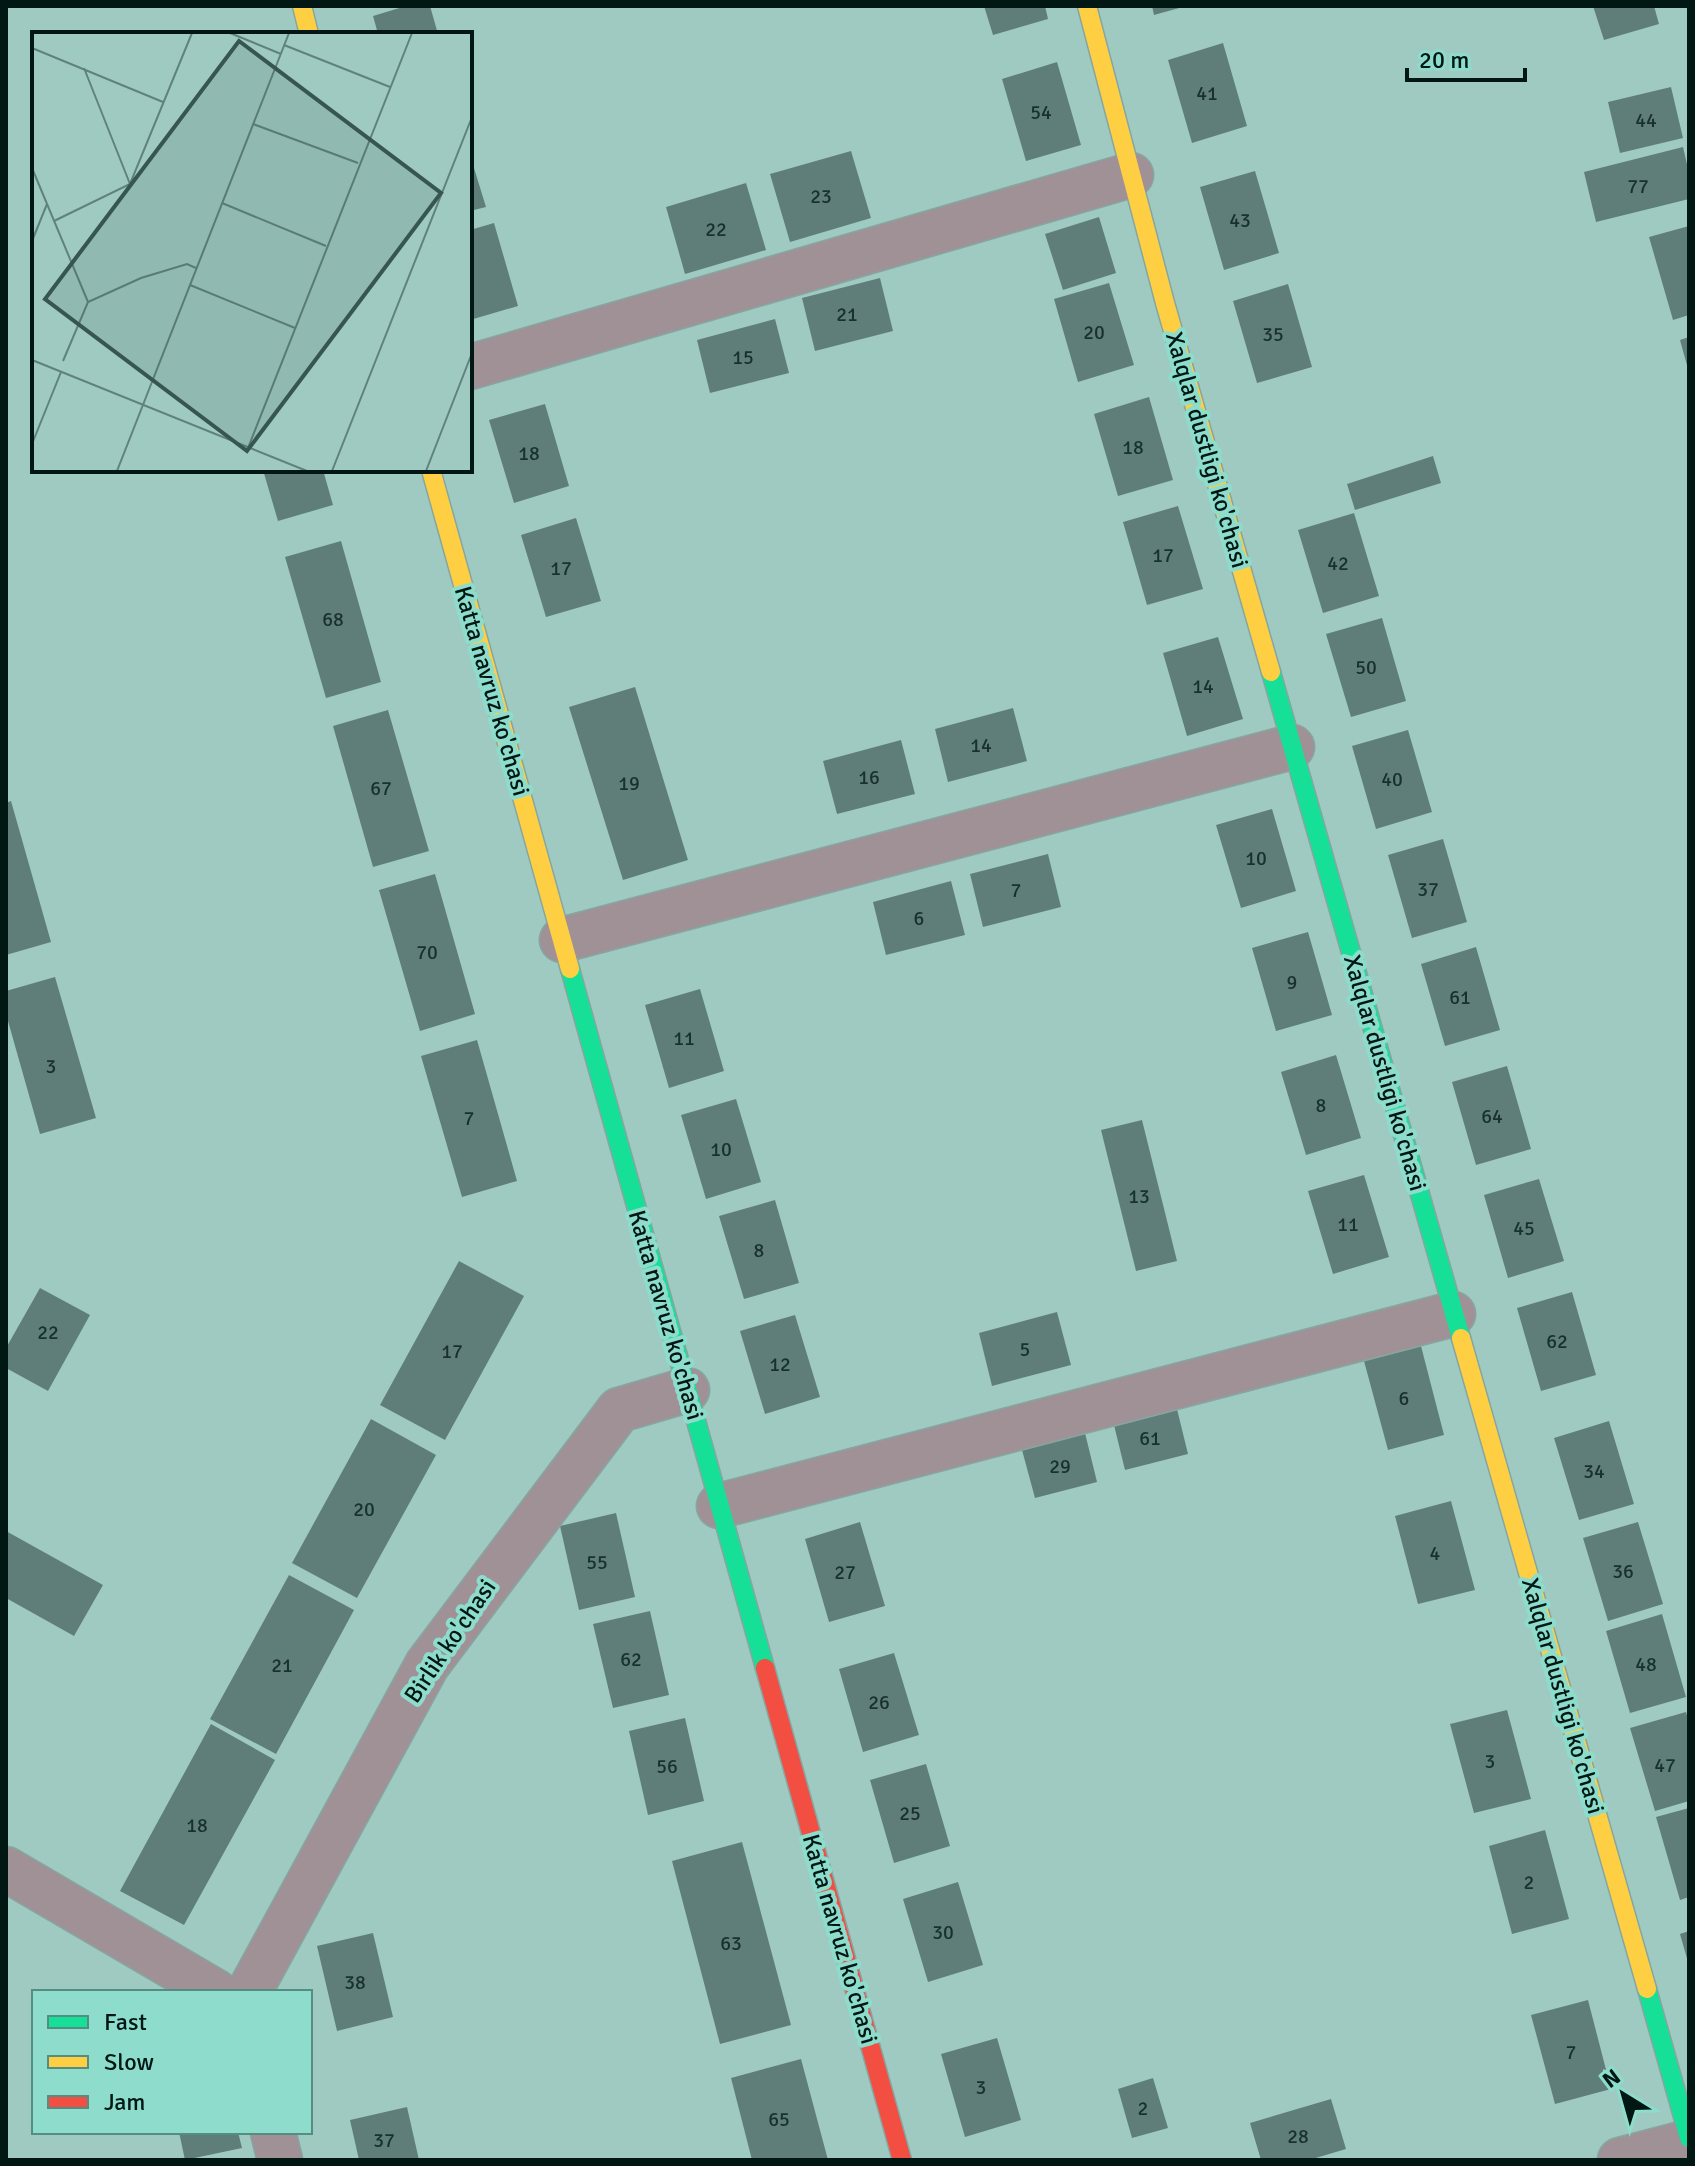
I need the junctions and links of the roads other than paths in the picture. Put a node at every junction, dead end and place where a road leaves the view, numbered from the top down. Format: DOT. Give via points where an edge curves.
graph roads {
  1 [pos="302,6"];
  2 [pos="1087,6"];
  3 [pos="308,32"];
  4 [pos="1131,175"];
  5 [pos="472,366"];
  6 [pos="432,472"];
  7 [pos="1292,747"];
  8 [pos="562,940"];
  9 [pos="1453,1314"];
  10 [pos="687,1390"];
  11 [pos="719,1506"];
  12 [pos="6,1869"];
  13 [pos="213,1990"];
  14 [pos="250,1990"];
  15 [pos="274,2134"];
  16 [pos="1689,2140"];
  17 [pos="280,2160"];
  18 [pos="902,2160"];
  19 [pos="1620,2160"];
  1 -- 3 [label="street"];
  2 -- 4 [label="street, Xalqlar dustligi ko'chasi"];
  4 -- 5 [label="street"];
  4 -- 7 [label="street, Xalqlar dustligi ko'chasi"];
  6 -- 8 [label="street, Katta navruz ko'chasi"];
  7 -- 8 [label="street"];
  7 -- 9 [label="street, Xalqlar dustligi ko'chasi"];
  8 -- 10 [label="street, Katta navruz ko'chasi"];
  9 -- 11 [label="street"];
  9 -- 16 [label="street, Xalqlar dustligi ko'chasi"];
  10 -- 11 [label="street, Katta navruz ko'chasi"];
  10 -- 14 [label="street, Birlik ko'chasi" via="619,1410 427,1665"];
  11 -- 18 [label="street, Katta navruz ko'chasi"];
  12 -- 13 [label="street"];
  15 -- 17 [label="street"];
  16 -- 19 [label="street"];
}
